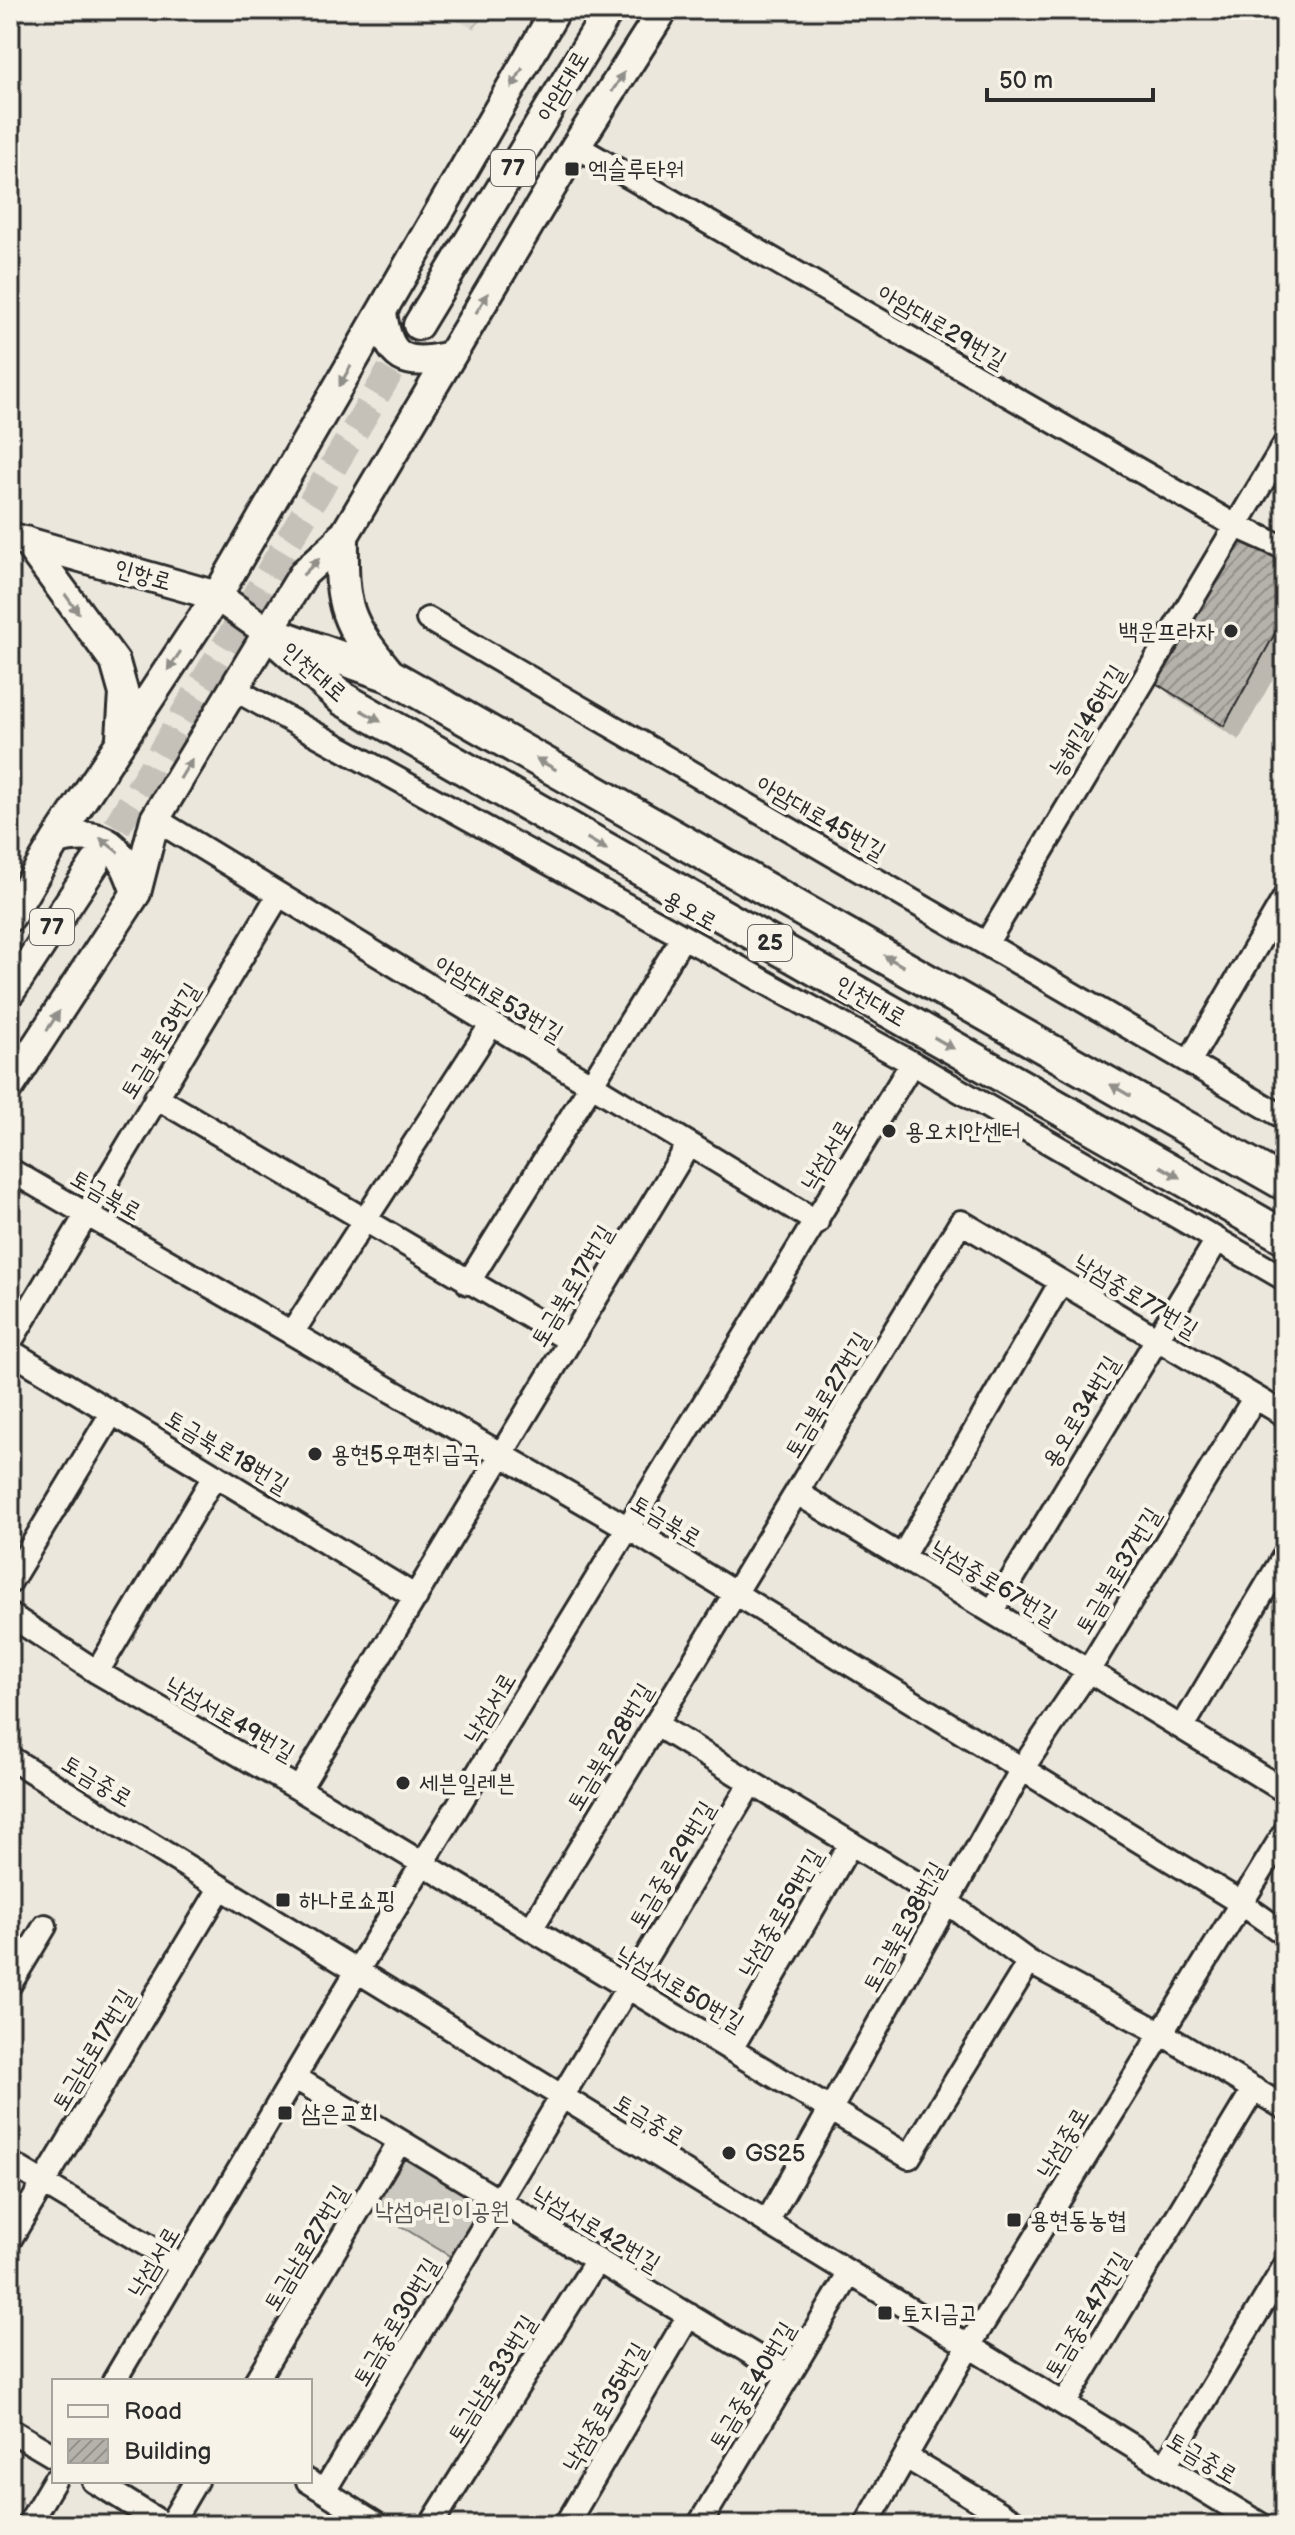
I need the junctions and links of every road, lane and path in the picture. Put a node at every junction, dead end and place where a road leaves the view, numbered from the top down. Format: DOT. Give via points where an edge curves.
graph roads {
  1 [pos="556,10"];
  2 [pos="609,10"];
  3 [pos="663,10"];
  4 [pos="576,146"];
  5 [pos="382,312"];
  6 [pos="418,325"];
  7 [pos="450,356"];
  8 [pos="1285,444"];
  9 [pos="1234,525"];
  10 [pos="18,539"];
  11 [pos="342,539"];
  12 [pos="1285,548"];
  13 [pos="217,596"];
  14 [pos="428,619"];
  15 [pos="268,632"];
  16 [pos="389,675"];
  17 [pos="234,689"];
  18 [pos="120,741"];
  19 [pos="155,819"];
  20 [pos="56,840"];
  21 [pos="95,863"];
  22 [pos="136,893"];
  23 [pos="278,896"];
  24 [pos="1285,897"];
  25 [pos="10,917"];
  26 [pos="683,937"];
  27 [pos="986,944"];
  28 [pos="10,992"];
  29 [pos="491,1025"];
  30 [pos="1189,1062"];
  31 [pos="912,1063"];
  32 [pos="589,1084"];
  33 [pos="10,1086"];
  34 [pos="156,1097"];
  35 [pos="1283,1113"];
  36 [pos="689,1144"];
  37 [pos="10,1170"];
  38 [pos="1285,1184"];
  39 [pos="86,1213"];
  40 [pos="364,1221"];
  41 [pos="817,1222"];
  42 [pos="961,1222"];
  43 [pos="1285,1237"];
  44 [pos="1217,1240"];
  45 [pos="1285,1279"];
  46 [pos="1061,1282"];
  47 [pos="468,1283"];
  48 [pos="292,1333"];
  49 [pos="1156,1338"];
  50 [pos="569,1340"];
  51 [pos="10,1342"];
  52 [pos="10,1351"];
  53 [pos="1255,1397"];
  54 [pos="112,1413"];
  55 [pos="1285,1415"];
  56 [pos="500,1454"];
  57 [pos="215,1475"];
  58 [pos="799,1494"];
  59 [pos="630,1529"];
  60 [pos="1285,1555"];
  61 [pos="902,1557"];
  62 [pos="10,1582"];
  63 [pos="734,1593"];
  64 [pos="416,1597"];
  65 [pos="992,1612"];
  66 [pos="10,1615"];
  67 [pos="1088,1671"];
  68 [pos="97,1672"];
  69 [pos="655,1724"];
  70 [pos="1182,1728"];
  71 [pos="10,1758"];
  72 [pos="1022,1769"];
  73 [pos="751,1783"];
  74 [pos="299,1789"];
  75 [pos="1285,1791"];
  76 [pos="1285,1832"];
  77 [pos="851,1843"];
  78 [pos="425,1865"];
  79 [pos="221,1887"];
  80 [pos="947,1902"];
  81 [pos="1241,1903"];
  82 [pos="45,1926"];
  83 [pos="531,1929"];
  84 [pos="1285,1934"];
  85 [pos="1029,1962"];
  86 [pos="357,1971"];
  87 [pos="10,1984"];
  88 [pos="629,1988"];
  89 [pos="1161,2033"];
  90 [pos="731,2049"];
  91 [pos="294,2077"];
  92 [pos="1254,2089"];
  93 [pos="562,2097"];
  94 [pos="1285,2108"];
  95 [pos="832,2110"];
  96 [pos="400,2141"];
  97 [pos="10,2163"];
  98 [pos="43,2183"];
  99 [pos="499,2201"];
  100 [pos="767,2222"];
  101 [pos="10,2239"];
  102 [pos="597,2260"];
  103 [pos="182,2266"];
  104 [pos="1285,2266"];
  105 [pos="850,2273"];
  106 [pos="689,2315"];
  107 [pos="969,2346"];
  108 [pos="789,2376"];
  109 [pos="115,2379"];
  110 [pos="257,2379"];
  111 [pos="1064,2404"];
  112 [pos="10,2430"];
  113 [pos="52,2455"];
  114 [pos="906,2457"];
  115 [pos="1165,2466"];
  116 [pos="53,2483"];
  117 [pos="97,2483"];
  118 [pos="195,2483"];
  119 [pos="316,2486"];
  120 [pos="1233,2518"];
  121 [pos="28,2525"];
  122 [pos="168,2525"];
  123 [pos="378,2525"];
  124 [pos="431,2525"];
  125 [pos="566,2525"];
  126 [pos="699,2525"];
  127 [pos="866,2525"];
  128 [pos="1020,2525"];
  129 [pos="1261,2525"];
  1 -- 5 [label="main road, one-way"];
  2 -- 6 [label="main road, 아암대로 / 77"];
  4 -- 3 [label="main road, one-way"];
  7 -- 4 [label="main road, one-way"];
  4 -- 9 [label="street, 아암대로29번길"];
  5 -- 7 [label="main road" via="391,349 409,361"];
  5 -- 13 [label="main road, one-way"];
  7 -- 11 [label="main road"];
  8 -- 9 [label="street, 능해길46번길"];
  9 -- 12 [label="street, 아암대로29번길"];
  9 -- 27 [label="street, 능해길46번길"];
  10 -- 13 [label="main road, 인항로 / 25"];
  10 -- 18 [label="main road, one-way" via="115,662 124,694"];
  15 -- 11 [label="main road, one-way" via="304,573"];
  11 -- 16 [label="highway" via="346,615"];
  13 -- 15 [label="main road, 인항로 / 25"];
  13 -- 18 [label="main road, one-way"];
  14 -- 27 [label="street, 아암대로45번길"];
  15 -- 16 [label="highway, 인천대로 / 25"];
  15 -- 17 [label="main road"];
  15 -- 43 [label="highway, 인천대로 / 25, one-way" via="343,699"];
  38 -- 16 [label="highway, 인천대로 / 25, one-way"];
  19 -- 17 [label="main road, one-way"];
  17 -- 26 [label="street, 용오로"];
  18 -- 20 [label="main road"];
  19 -- 22 [label="main road"];
  19 -- 23 [label="street, 아암대로53번길"];
  22 -- 20 [label="main road, one-way" via="127,864 100,837"];
  20 -- 25 [label="main road"];
  21 -- 28 [label="main road, 77"];
  33 -- 22 [label="main road, one-way"];
  23 -- 29 [label="street, 아암대로53번길"];
  23 -- 34 [label="street, 토금북로3번길"];
  24 -- 30 [label="street"];
  26 -- 31 [label="street, 용오로"];
  26 -- 32 [label="street"];
  27 -- 30 [label="street, 아암대로45번길"];
  29 -- 32 [label="street, 아암대로53번길"];
  29 -- 40 [label="street"];
  30 -- 35 [label="street, 아암대로45번길"];
  31 -- 41 [label="street, 낙섬서로"];
  31 -- 44 [label="street, 용오로"];
  32 -- 36 [label="street, 아암대로53번길"];
  32 -- 47 [label="street"];
  34 -- 39 [label="street, 토금북로3번길"];
  34 -- 40 [label="street"];
  36 -- 41 [label="street, 아암대로53번길"];
  36 -- 50 [label="street, 토금북로17번길"];
  37 -- 39 [label="street, 토금북로"];
  39 -- 48 [label="street, 토금북로"];
  39 -- 51 [label="street, 토금북로3번길"];
  40 -- 47 [label="street"];
  40 -- 48 [label="street"];
  41 -- 59 [label="street, 낙섬서로"];
  42 -- 46 [label="street, 낙섬중로77번길"];
  42 -- 58 [label="street, 토금북로27번길"];
  44 -- 45 [label="street, 용오로"];
  44 -- 49 [label="street, 용오로34번길"];
  46 -- 49 [label="street, 낙섬중로77번길"];
  46 -- 61 [label="street, 낙섬중로67번길"];
  47 -- 50 [label="street"];
  48 -- 56 [label="street, 토금북로"];
  49 -- 53 [label="street, 낙섬중로77번길"];
  49 -- 65 [label="street, 용오로34번길"];
  50 -- 56 [label="street, 토금북로17번길"];
  52 -- 54 [label="street, 토금북로18번길"];
  53 -- 55 [label="street, 낙섬중로77번길"];
  53 -- 67 [label="street, 토금북로37번길"];
  54 -- 57 [label="street, 토금북로18번길"];
  54 -- 62 [label="street"];
  56 -- 59 [label="street, 토금북로"];
  56 -- 64 [label="street"];
  57 -- 64 [label="street, 토금북로18번길"];
  57 -- 68 [label="street"];
  58 -- 61 [label="street, 낙섬중로67번길"];
  58 -- 63 [label="street, 토금북로27번길"];
  59 -- 63 [label="street, 토금북로"];
  59 -- 78 [label="street, 낙섬서로"];
  60 -- 70 [label="street"];
  61 -- 65 [label="street, 낙섬중로67번길"];
  63 -- 69 [label="street, 토금북로28번길"];
  63 -- 72 [label="street, 토금북로"];
  64 -- 74 [label="street"];
  65 -- 67 [label="street, 낙섬중로67번길"];
  66 -- 68 [label="street, 낙섬서로49번길"];
  67 -- 70 [label="street, 낙섬중로67번길"];
  67 -- 72 [label="street, 토금북로37번길"];
  68 -- 74 [label="street, 낙섬서로49번길"];
  69 -- 73 [label="street, 낙섬중로59번길"];
  69 -- 83 [label="street, 토금북로28번길"];
  70 -- 75 [label="street, 낙섬중로67번길"];
  71 -- 79 [label="street, 토금중로"];
  72 -- 80 [label="street, 토금북로38번길"];
  72 -- 81 [label="street, 토금북로"];
  73 -- 77 [label="street, 낙섬중로59번길"];
  73 -- 88 [label="street, 토금중로29번길"];
  74 -- 78 [label="street, 낙섬서로49번길"];
  76 -- 81 [label="street, 낙섬중로"];
  77 -- 80 [label="street, 낙섬중로59번길"];
  77 -- 90 [label="street, 낙섬중로59번길"];
  78 -- 83 [label="street, 낙섬서로50번길"];
  78 -- 86 [label="street, 낙섬서로"];
  79 -- 86 [label="street, 토금중로"];
  79 -- 98 [label="street, 토금남로17번길"];
  80 -- 85 [label="street, 낙섬중로59번길"];
  80 -- 95 [label="street, 토금북로38번길"];
  81 -- 84 [label="street, 토금북로"];
  81 -- 89 [label="street, 낙섬중로"];
  82 -- 87 [label="street"];
  83 -- 88 [label="street, 낙섬서로50번길"];
  85 -- 89 [label="street, 낙섬중로59번길"];
  85 -- 95 [label="street, 낙섬서로50번길" via="909,2157"];
  86 -- 91 [label="street, 낙섬서로"];
  86 -- 93 [label="street, 토금중로"];
  88 -- 90 [label="street, 낙섬서로50번길"];
  88 -- 93 [label="street, 토금중로29번길"];
  89 -- 92 [label="street, 낙섬중로59번길"];
  89 -- 107 [label="street, 낙섬중로"];
  90 -- 95 [label="street, 낙섬서로50번길"];
  91 -- 96 [label="street, 낙섬서로42번길"];
  91 -- 103 [label="street, 낙섬서로"];
  92 -- 94 [label="street, 낙섬중로59번길"];
  92 -- 111 [label="street, 토금중로47번길"];
  93 -- 99 [label="street, 토금중로30번길"];
  93 -- 100 [label="street, 토금중로"];
  95 -- 100 [label="street, 토금북로38번길"];
  96 -- 99 [label="street, 낙섬서로42번길"];
  96 -- 110 [label="street, 토금남로27번길"];
  97 -- 98 [label="street"];
  98 -- 101 [label="street, 토금남로17번길"];
  98 -- 103 [label="street"];
  99 -- 102 [label="street, 낙섬서로42번길"];
  99 -- 119 [label="street, 토금중로30번길"];
  100 -- 105 [label="street, 토금중로"];
  102 -- 106 [label="street, 낙섬서로42번길"];
  102 -- 124 [label="street, 토금남로33번길"];
  103 -- 109 [label="street, 낙섬서로"];
  104 -- 115 [label="street"];
  105 -- 107 [label="street, 토금중로"];
  105 -- 108 [label="street, 토금중로40번길"];
  106 -- 108 [label="street, 낙섬서로42번길"];
  106 -- 125 [label="street, 낙섬중로35번길"];
  107 -- 111 [label="street, 토금중로"];
  107 -- 114 [label="street, 낙섬중로"];
  108 -- 126 [label="street, 토금중로40번길"];
  111 -- 115 [label="street, 토금중로"];
  112 -- 113 [label="street"];
  114 -- 127 [label="street, 낙섬중로"];
  114 -- 128 [label="street"];
  115 -- 120 [label="street, 토금중로"];
  116 -- 121 [label="street"];
  117 -- 122 [label="street"];
  118 -- 122 [label="street"];
  119 -- 123 [label="street"];
  120 -- 129 [label="street, 토금중로"];
}
